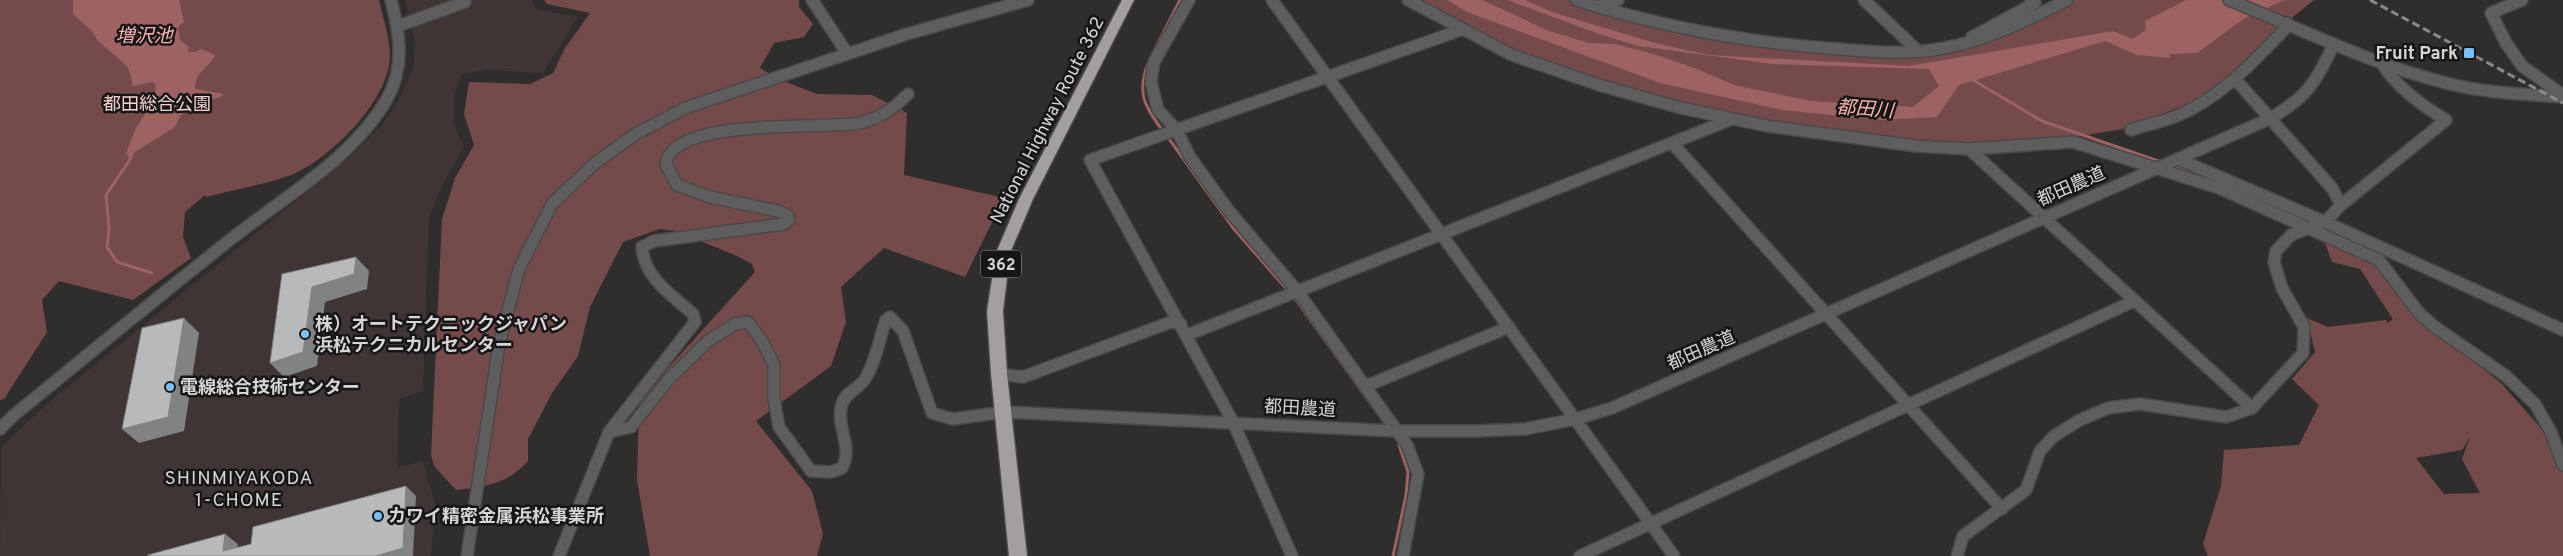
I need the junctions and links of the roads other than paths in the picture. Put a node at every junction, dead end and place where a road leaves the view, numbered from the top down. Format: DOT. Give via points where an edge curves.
graph roads {
  1 [pos="391,0"];
  2 [pos="465,0"];
  3 [pos="812,0"];
  4 [pos="1028,0"];
  5 [pos="1128,0"];
  6 [pos="1189,0"];
  7 [pos="1272,0"];
  8 [pos="1408,0"];
  9 [pos="1576,0"];
  10 [pos="1618,0"];
  11 [pos="1864,0"];
  12 [pos="2031,0"];
  13 [pos="2067,0"];
  14 [pos="2228,0"];
  15 [pos="2522,0"];
  16 [pos="1598,7"];
  17 [pos="2287,22"];
  18 [pos="398,26"];
  19 [pos="1461,30"];
  20 [pos="2334,44"];
  21 [pos="1954,47"];
  22 [pos="1918,52"];
  23 [pos="848,53"];
  24 [pos="2381,62"];
  25 [pos="1327,77"];
  26 [pos="2235,79"];
  27 [pos="908,94"];
  28 [pos="2563,96"];
  29 [pos="2271,118"];
  30 [pos="1732,119"];
  31 [pos="1175,130"];
  32 [pos="2131,130"];
  33 [pos="1673,144"];
  34 [pos="1969,149"];
  35 [pos="2175,160"];
  36 [pos="2158,167"];
  37 [pos="2341,205"];
  38 [pos="2045,217"];
  39 [pos="2317,224"];
  40 [pos="1442,236"];
  41 [pos="1293,294"];
  42 [pos="2134,300"];
  43 [pos="1826,314"];
  44 [pos="1181,324"];
  45 [pos="1509,327"];
  46 [pos="2563,330"];
  47 [pos="1187,335"];
  48 [pos="999,374"];
  49 [pos="1366,386"];
  50 [pos="1907,404"];
  51 [pos="2252,408"];
  52 [pos="1004,412"];
  53 [pos="1576,420"];
  54 [pos="1233,422"];
  55 [pos="0,429"];
  56 [pos="1396,430"];
  57 [pos="609,432"];
  58 [pos="2563,465"];
  59 [pos="2002,510"];
  60 [pos="1650,523"];
  61 [pos="467,556"];
  62 [pos="559,556"];
  63 [pos="1018,556"];
  64 [pos="1292,556"];
  65 [pos="1403,556"];
  66 [pos="1580,556"];
  67 [pos="1674,556"];
  68 [pos="1957,556"];
  1 -- 18 [label="street"];
  2 -- 18 [label="street"];
  3 -- 23 [label="street"];
  4 -- 23 [label="street"];
  5 -- 48 [label="highway, National Highway Route 362 / 362" via="1026,199 1003,253 995,310"];
  6 -- 31 [label="street" via="1154,62 1151,82 1158,110"];
  7 -- 25 [label="street"];
  8 -- 19 [label="street"];
  9 -- 16 [label="street"];
  10 -- 16 [label="street"];
  11 -- 22 [label="street"];
  12 -- 21 [label="street" via="2035,3"];
  13 -- 21 [label="street" via="2005,31"];
  14 -- 17 [label="street"];
  15 -- 28 [label="street" via="2491,13 2522,66"];
  16 -- 22 [label="street" via="1682,29 1772,44 1851,51"];
  17 -- 20 [label="street"];
  17 -- 26 [label="street" via="2284,30"];
  18 -- 55 [label="street" via="401,46 396,76 382,107 364,130"];
  19 -- 25 [label="street"];
  19 -- 30 [label="street" via="1512,55 1566,75"];
  20 -- 24 [label="street"];
  20 -- 29 [label="street, 都田農道" via="2318,77 2296,103"];
  21 -- 22 [label="street"];
  23 -- 61 [label="street" via="685,108 634,135 594,164 552,204 519,269 499,345"];
  24 -- 28 [label="street" via="2447,83 2503,92"];
  24 -- 37 [label="street" via="2418,102 2446,120"];
  25 -- 31 [label="street"];
  25 -- 40 [label="street"];
  26 -- 29 [label="street"];
  26 -- 32 [label="street" via="2179,115"];
  27 -- 57 [label="street" via="902,103 888,112 840,127 760,126 685,142 674,148 667,156 666,166 676,184 704,196 778,211 789,220 784,224 654,241 642,247 641,256 652,276 693,314 695,322"];
  29 -- 35 [label="street, 都田農道"];
  29 -- 37 [label="street" via="2332,188"];
  30 -- 33 [label="street"];
  30 -- 34 [label="street" via="1877,142"];
  31 -- 41 [label="street" via="1229,212"];
  31 -- 44 [label="street" via="1090,160"];
  33 -- 40 [label="street"];
  33 -- 43 [label="street"];
  34 -- 36 [label="street" via="2073,142"];
  34 -- 38 [label="street"];
  35 -- 36 [label="street, 都田農道"];
  35 -- 39 [label="street"];
  36 -- 38 [label="street, 都田農道"];
  36 -- 39 [label="street"];
  37 -- 39 [label="street"];
  38 -- 42 [label="street"];
  38 -- 43 [label="street, 都田農道"];
  39 -- 46 [label="street"];
  39 -- 51 [label="street" via="2282,242 2274,262 2285,294 2304,327 2304,353"];
  39 -- 58 [label="street" via="2379,260 2424,318 2521,389 2544,417"];
  40 -- 41 [label="street"];
  40 -- 45 [label="street"];
  41 -- 47 [label="street"];
  41 -- 49 [label="street"];
  42 -- 50 [label="street"];
  42 -- 51 [label="street"];
  43 -- 50 [label="street"];
  43 -- 53 [label="street, 都田農道" via="1612,408"];
  44 -- 47 [label="street"];
  44 -- 48 [label="street" via="1171,322 1023,377"];
  45 -- 49 [label="street"];
  45 -- 53 [label="street"];
  47 -- 54 [label="street"];
  48 -- 52 [label="highway, National Highway Route 362 / 362"];
  49 -- 56 [label="street"];
  50 -- 59 [label="street"];
  50 -- 60 [label="street"];
  51 -- 59 [label="street" via="2226,417 2140,404 2108,408 2054,436 2040,450 2026,490"];
  52 -- 54 [label="street, 都田農道"];
  52 -- 57 [label="street, 都田農道" via="952,419 932,413 903,331 890,317 886,320 868,374 841,402 840,413 848,452 845,465 836,471 812,471 779,427 774,399 774,365 754,329 748,322 743,322 730,325 695,353 662,386 631,428"];
  52 -- 63 [label="highway, National Highway Route 362 / 362"];
  53 -- 56 [label="street, 都田農道" via="1525,429"];
  53 -- 60 [label="street"];
  54 -- 56 [label="street, 都田農道"];
  54 -- 64 [label="street"];
  56 -- 65 [label="street" via="1407,445 1418,474"];
  57 -- 62 [label="street"];
  59 -- 68 [label="street" via="1963,536"];
  60 -- 66 [label="street"];
  60 -- 67 [label="street"];
}
